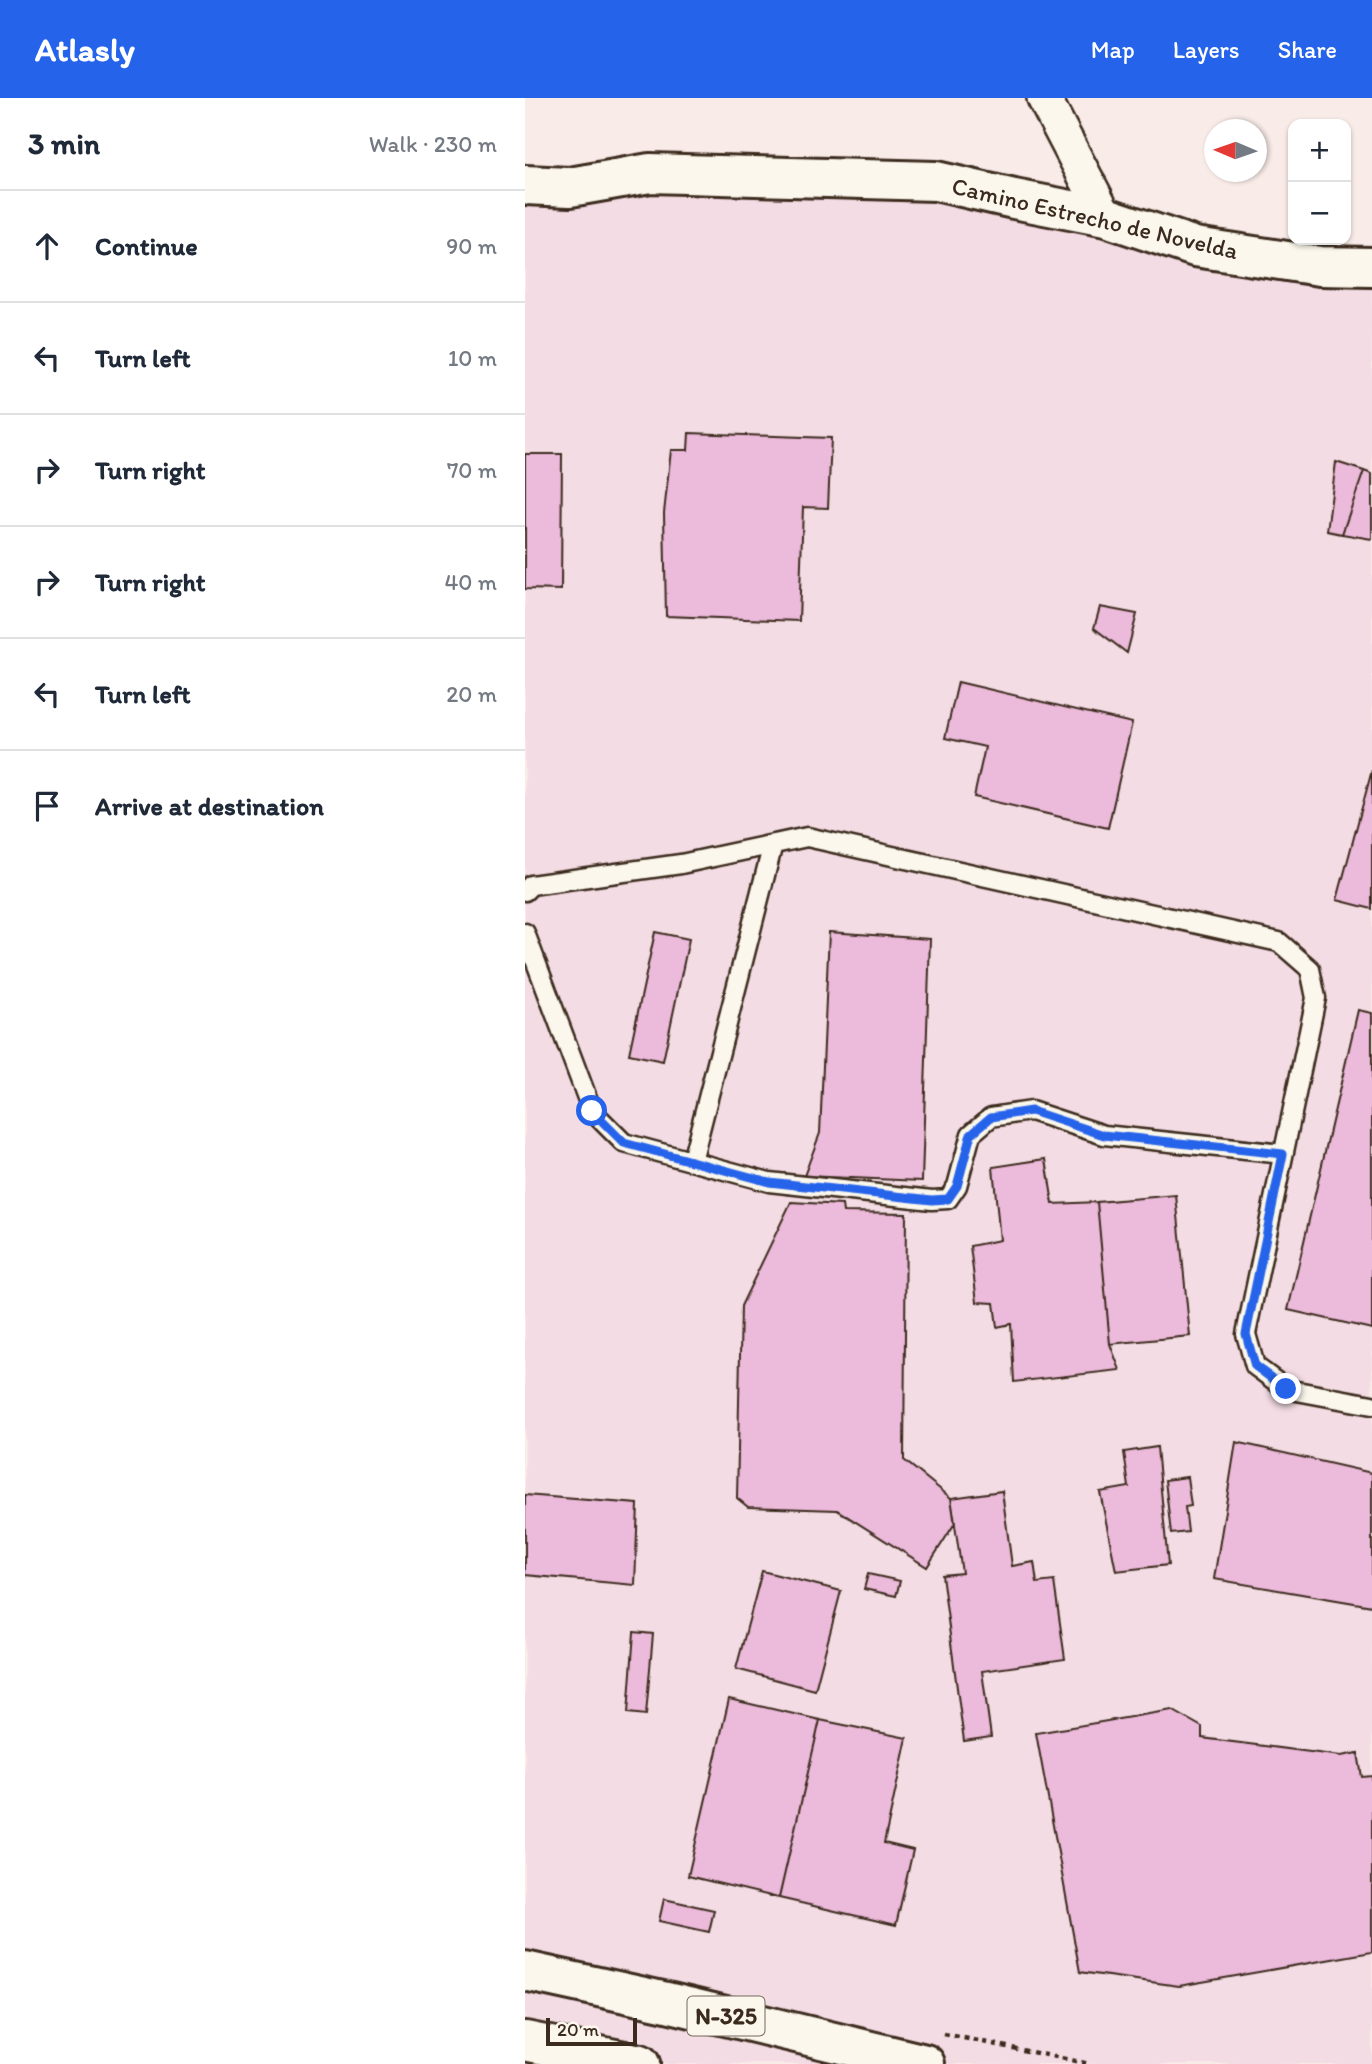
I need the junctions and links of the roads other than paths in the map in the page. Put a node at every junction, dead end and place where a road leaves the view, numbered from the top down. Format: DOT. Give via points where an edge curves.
graph roads {
  1 [pos="1044,98"];
  2 [pos="525,185"];
  3 [pos="1107,217"];
  4 [pos="1372,267"];
  5 [pos="773,844"];
  6 [pos="525,891"];
  7 [pos="525,933"];
  8 [pos="1283,1154"];
  9 [pos="692,1161"];
  10 [pos="1372,1405"];
  11 [pos="525,1971"];
  12 [pos="525,2041"];
  13 [pos="640,2064"];
  14 [pos="925,2064"];
  1 -- 3 [label="street"];
  2 -- 3 [label="main road, Camino Estrecho de Novelda" via="570,187 650,173 936,181"];
  3 -- 4 [label="main road, Camino Estrecho de Novelda" via="1195,247 1321,266"];
  5 -- 6 [label="lane" via="681,864 531,885"];
  5 -- 8 [label="lane" via="807,837 1279,942 1310,969 1316,998"];
  5 -- 9 [label="lane"];
  7 -- 9 [label="lane" via="592,1111 624,1143"];
  8 -- 9 [label="lane" via="1104,1135 1031,1111 991,1117 971,1134 957,1186 948,1199 769,1182"];
  8 -- 10 [label="lane" via="1246,1334 1255,1366 1286,1389"];
  11 -- 14 [label="main road, N-325"];
  12 -- 13 [label="main road"];
}
